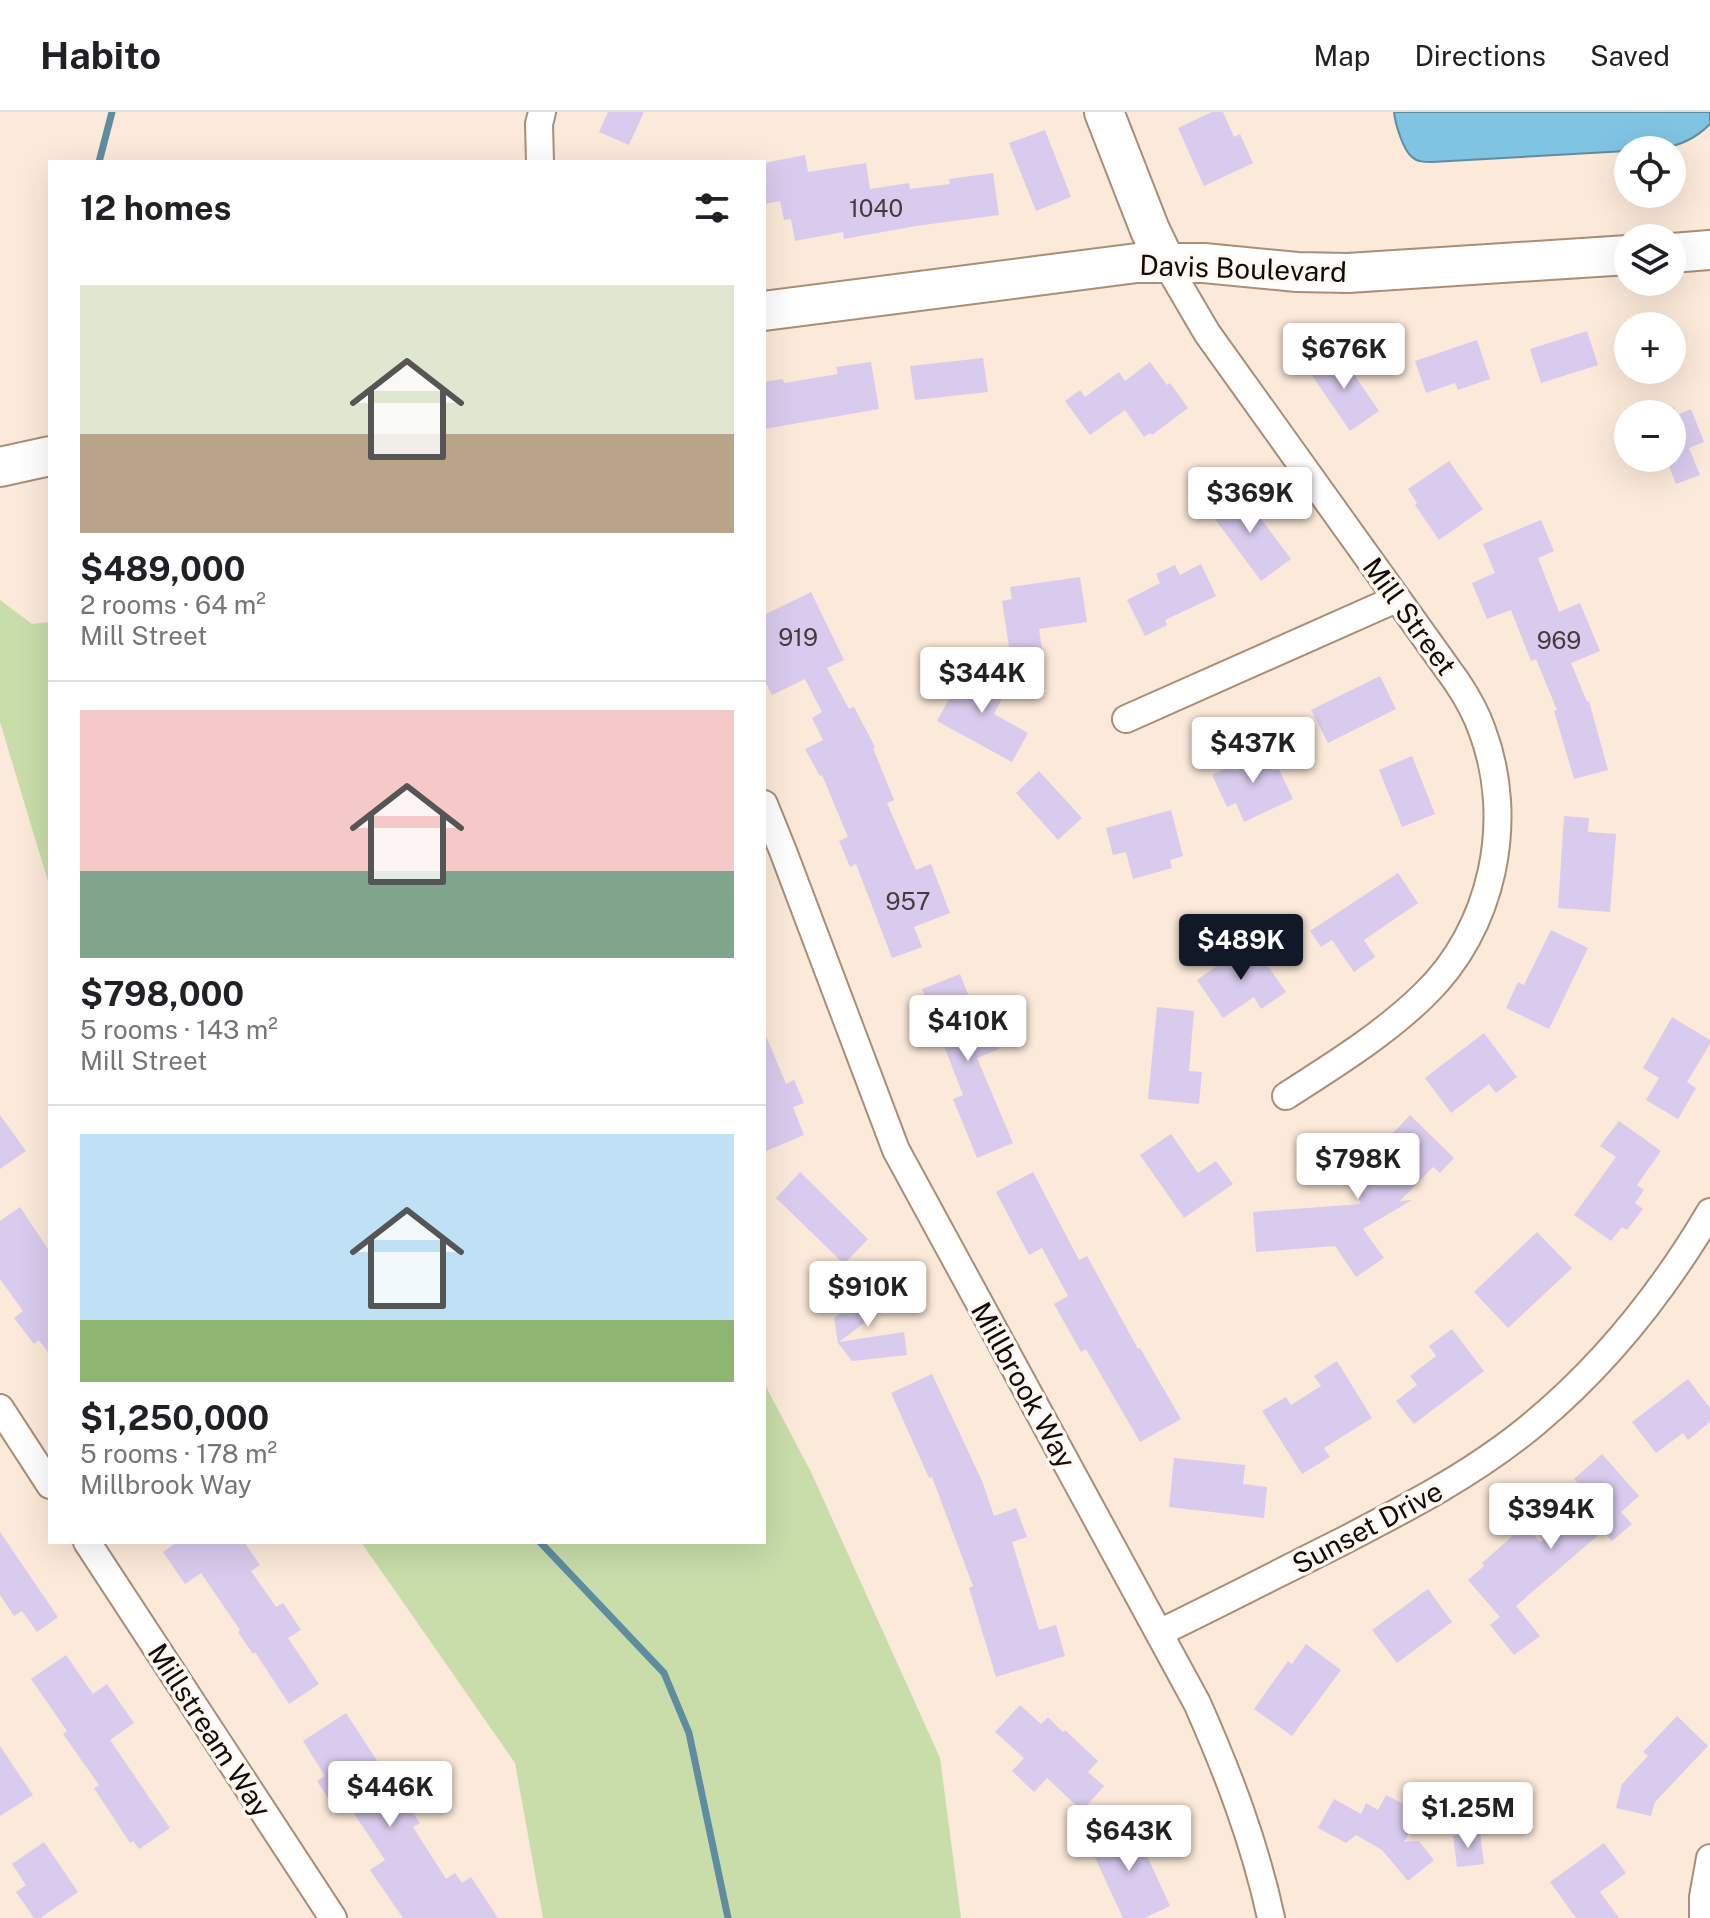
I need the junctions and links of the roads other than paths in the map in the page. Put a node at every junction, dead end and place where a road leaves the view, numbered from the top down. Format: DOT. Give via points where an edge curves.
graph roads {
  1 [pos="542,112"];
  2 [pos="1104,112"];
  3 [pos="540,160"];
  4 [pos="1710,250"];
  5 [pos="1686,252"];
  6 [pos="1614,256"];
  7 [pos="1166,263"];
  8 [pos="766,311"];
  9 [pos="48,456"];
  10 [pos="0,467"];
  11 [pos="1396,599"];
  12 [pos="1126,719"];
  13 [pos="766,809"];
  14 [pos="1286,1096"];
  15 [pos="1710,1212"];
  16 [pos="0,1408"];
  17 [pos="48,1482"];
  18 [pos="88,1544"];
  19 [pos="1159,1633"];
  20 [pos="1710,1858"];
  21 [pos="333,1918"];
  22 [pos="1271,1918"];
  23 [pos="1703,1918"];
  1 -- 3 [label="street"];
  2 -- 7 [label="street, Mill Street"];
  4 -- 5 [label="street"];
  6 -- 7 [label="street, Davis Boulevard" via="1348,273"];
  7 -- 8 [label="street, Davis Boulevard"];
  7 -- 11 [label="street, Mill Street" via="1207,333"];
  9 -- 10 [label="street"];
  11 -- 12 [label="street"];
  11 -- 14 [label="street, Mill Street" via="1457,682 1483,732 1496,799 1493,870 1482,907 1448,969 1399,1017"];
  13 -- 19 [label="street, Millbrook Way" via="896,1150"];
  15 -- 19 [label="street, Sunset Drive" via="1631,1325 1535,1423 1409,1507"];
  16 -- 17 [label="street"];
  18 -- 21 [label="street, Millstream Way"];
  19 -- 22 [label="street, Millbrook Way" via="1197,1703 1235,1792"];
  20 -- 23 [label="street"];
}
